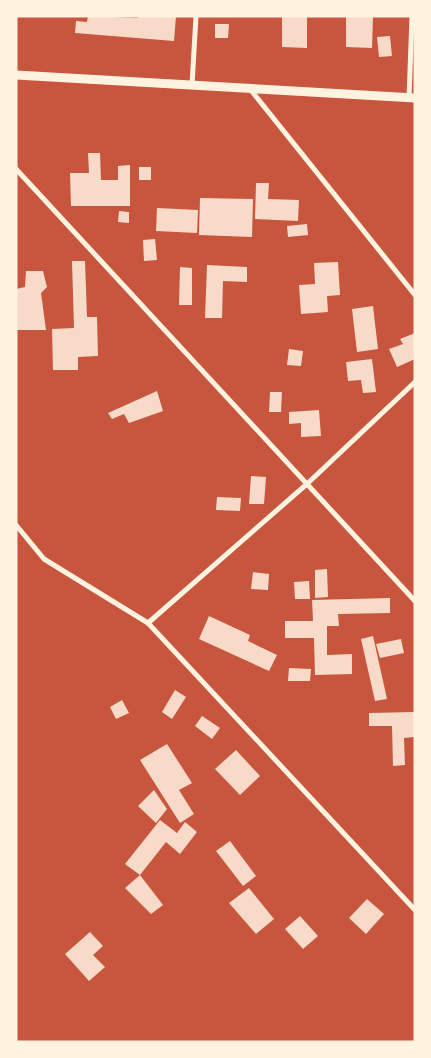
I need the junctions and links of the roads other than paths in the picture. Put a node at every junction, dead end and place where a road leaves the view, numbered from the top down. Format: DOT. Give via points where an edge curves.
graph roads {
  1 [pos="196,16"];
  2 [pos="412,16"];
  3 [pos="16,75"];
  4 [pos="192,85"];
  5 [pos="250,88"];
  6 [pos="412,98"];
  7 [pos="16,169"];
  8 [pos="415,296"];
  9 [pos="415,382"];
  10 [pos="308,483"];
  11 [pos="16,524"];
  12 [pos="415,601"];
  13 [pos="148,623"];
  14 [pos="415,910"];
  1 -- 4 [label="street"];
  2 -- 6 [label="street"];
  3 -- 4 [label="street"];
  4 -- 5 [label="street"];
  5 -- 6 [label="street"];
  5 -- 8 [label="street"];
  7 -- 10 [label="street"];
  9 -- 10 [label="street"];
  10 -- 12 [label="street"];
  10 -- 13 [label="street"];
  11 -- 13 [label="street" via="44,559"];
  13 -- 14 [label="street"];
}
